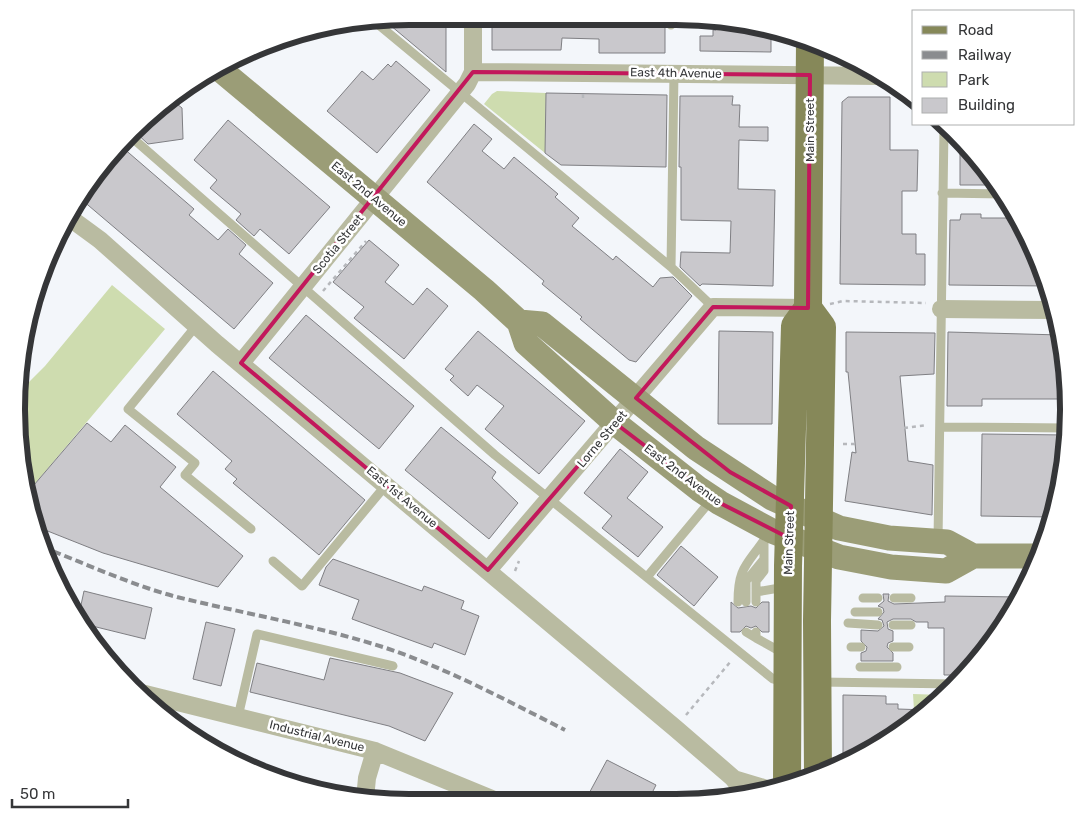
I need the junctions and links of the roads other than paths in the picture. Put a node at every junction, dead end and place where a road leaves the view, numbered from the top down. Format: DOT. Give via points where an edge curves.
graph roads {
  1 [pos="473,25"];
  2 [pos="380,26"];
  3 [pos="810,49"];
  4 [pos="473,72"];
  5 [pos="224,73"];
  6 [pos="674,73"];
  7 [pos="810,75"];
  8 [pos="866,76"];
  9 [pos="460,93"];
  10 [pos="944,135"];
  11 [pos="135,141"];
  12 [pos="942,193"];
  13 [pos="994,194"];
  14 [pos="374,199"];
  15 [pos="75,221"];
  16 [pos="671,267"];
  17 [pos="303,287"];
  18 [pos="713,307"];
  19 [pos="808,308"];
  20 [pos="941,309"];
  21 [pos="1047,310"];
  22 [pos="519,322"];
  23 [pos="196,326"];
  24 [pos="241,363"];
  25 [pos="636,398"];
  26 [pos="615,423"];
  27 [pos="940,425"];
  28 [pos="1059,428"];
  29 [pos="387,484"];
  30 [pos="712,498"];
  31 [pos="551,500"];
  32 [pos="791,506"];
  33 [pos="820,519"];
  34 [pos="251,529"];
  35 [pos="773,535"];
  36 [pos="938,542"];
  37 [pos="819,549"];
  38 [pos="974,556"];
  39 [pos="1031,556"];
  40 [pos="764,559"];
  41 [pos="273,562"];
  42 [pos="488,570"];
  43 [pos="647,577"];
  44 [pos="788,586"];
  45 [pos="756,592"];
  46 [pos="863,598"];
  47 [pos="878,598"];
  48 [pos="894,598"];
  49 [pos="911,598"];
  50 [pos="756,602"];
  51 [pos="855,612"];
  52 [pos="878,612"];
  53 [pos="848,623"];
  54 [pos="878,625"];
  55 [pos="893,625"];
  56 [pos="911,625"];
  57 [pos="752,634"];
  58 [pos="851,647"];
  59 [pos="861,647"];
  60 [pos="893,647"];
  61 [pos="909,647"];
  62 [pos="787,655"];
  63 [pos="393,666"];
  64 [pos="860,667"];
  65 [pos="896,667"];
  66 [pos="817,682"];
  67 [pos="787,683"];
  68 [pos="944,684"];
  69 [pos="153,696"];
  70 [pos="238,717"];
  71 [pos="376,751"];
  72 [pos="818,767"];
  73 [pos="733,778"];
  74 [pos="787,778"];
  75 [pos="753,786"];
  76 [pos="742,789"];
  77 [pos="366,792"];
  78 [pos="480,794"];
  1 -- 4 [label="street"];
  2 -- 9 [label="lane"];
  3 -- 7 [label="main road, Main Street"];
  4 -- 6 [label="street, East 4th Avenue"];
  4 -- 9 [label="street, Scotia Street"];
  5 -- 14 [label="main road, East 2nd Avenue"];
  6 -- 7 [label="street, East 4th Avenue"];
  6 -- 16 [label="lane"];
  7 -- 8 [label="street, East 4th Avenue"];
  7 -- 19 [label="main road, Main Street"];
  9 -- 14 [label="street, Scotia Street"];
  9 -- 16 [label="lane"];
  10 -- 12 [label="lane"];
  11 -- 17 [label="lane"];
  12 -- 13 [label="lane"];
  12 -- 20 [label="lane"];
  14 -- 17 [label="street, Scotia Street"];
  14 -- 22 [label="main road, East 2nd Avenue"];
  15 -- 23 [label="street, East 1st Avenue"];
  16 -- 18 [label="lane"];
  17 -- 24 [label="street, Scotia Street"];
  17 -- 31 [label="lane"];
  18 -- 19 [label="street"];
  18 -- 25 [label="street, Lorne Street"];
  19 -- 32 [label="main road, Main Street" via="795,326"];
  19 -- 33 [label="main road" via="822,327"];
  20 -- 21 [label="street"];
  20 -- 27 [label="lane"];
  22 -- 25 [label="main road, East 2nd Avenue" via="542,324"];
  22 -- 26 [label="main road, East 2nd Avenue" via="526,343"];
  23 -- 24 [label="street, East 1st Avenue"];
  23 -- 34 [label="lane" via="128,409 195,463 185,475"];
  24 -- 29 [label="street, East 1st Avenue"];
  25 -- 26 [label="street, Lorne Street"];
  25 -- 32 [label="main road, East 2nd Avenue" via="730,472"];
  26 -- 30 [label="main road, East 2nd Avenue"];
  26 -- 31 [label="street, Lorne Street"];
  27 -- 28 [label="lane"];
  27 -- 36 [label="lane"];
  29 -- 41 [label="lane" via="302,586"];
  29 -- 42 [label="street, East 1st Avenue"];
  30 -- 35 [label="main road, East 2nd Avenue"];
  30 -- 43 [label="lane"];
  31 -- 42 [label="street, Lorne Street"];
  31 -- 43 [label="lane"];
  32 -- 33 [label="main road, East 2nd Avenue"];
  32 -- 35 [label="main road, Main Street"];
  33 -- 36 [label="main road, East 2nd Avenue" via="839,528 867,534"];
  33 -- 37 [label="main road"];
  35 -- 37 [label="main road, East 2nd Avenue"];
  35 -- 40 [label="lane"];
  35 -- 40 [label="lane" via="741,571 738,585 742,602 746,581"];
  35 -- 44 [label="main road, Main Street"];
  36 -- 38 [label="main road, East 2nd Avenue" via="948,542"];
  37 -- 38 [label="main road, East 2nd Avenue" via="864,563 946,571"];
  37 -- 66 [label="main road"];
  38 -- 39 [label="main road, East 2nd Avenue"];
  40 -- 45 [label="lane" via="764,571 756,581"];
  42 -- 73 [label="street, East 1st Avenue"];
  43 -- 67 [label="lane" via="773,679"];
  44 -- 45 [label="lane"];
  44 -- 62 [label="main road, Main Street"];
  45 -- 50 [label="lane"];
  46 -- 47 [label="lane"];
  48 -- 49 [label="lane"];
  51 -- 52 [label="lane"];
  53 -- 54 [label="lane"];
  55 -- 56 [label="lane"];
  57 -- 62 [label="lane"];
  58 -- 59 [label="lane"];
  60 -- 61 [label="lane"];
  62 -- 67 [label="main road, Main Street"];
  63 -- 70 [label="lane" via="257,634"];
  64 -- 65 [label="lane"];
  66 -- 68 [label="lane"];
  66 -- 72 [label="main road"];
  67 -- 74 [label="main road, Main Street"];
  69 -- 70 [label="street, Industrial Avenue"];
  70 -- 71 [label="street, Industrial Avenue"];
  71 -- 77 [label="street"];
  71 -- 78 [label="street, Industrial Avenue"];
  73 -- 75 [label="street, East 1st Avenue"];
  73 -- 76 [label="street, East 1st Avenue"];
}
